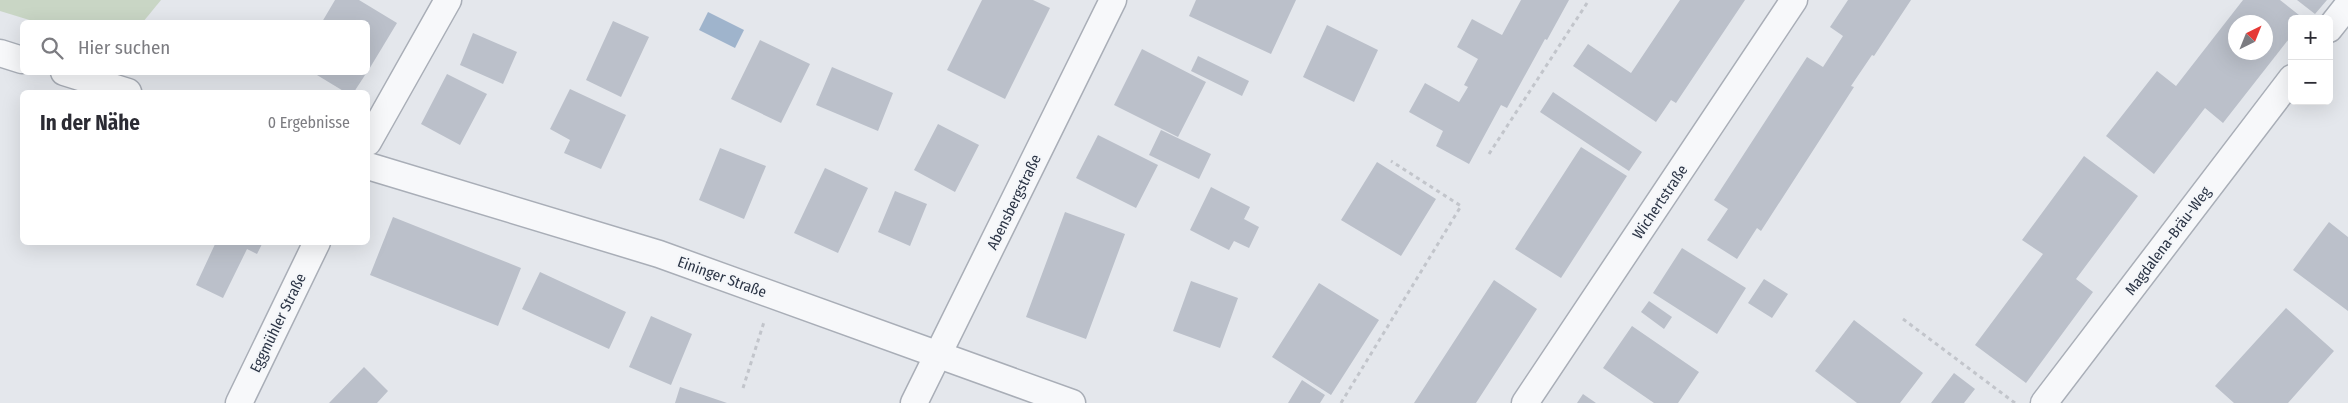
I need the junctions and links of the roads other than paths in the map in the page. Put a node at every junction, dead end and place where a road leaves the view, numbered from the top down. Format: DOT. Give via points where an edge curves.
graph roads {
  1 [pos="448,0"];
  2 [pos="1113,0"];
  3 [pos="1794,0"];
  4 [pos="2348,5"];
  5 [pos="2333,24"];
  6 [pos="0,53"];
  7 [pos="20,59"];
  8 [pos="74,75"];
  9 [pos="2288,83"];
  10 [pos="122,90"];
  11 [pos="370,138"];
  12 [pos="370,167"];
  13 [pos="316,245"];
  14 [pos="938,354"];
  15 [pos="239,403"];
  16 [pos="914,403"];
  17 [pos="1072,403"];
  18 [pos="1525,403"];
  19 [pos="2044,403"];
  1 -- 11 [label="street"];
  2 -- 14 [label="street, Abensbergstraße"];
  3 -- 18 [label="street, Wichertstraße"];
  4 -- 5 [label="street"];
  6 -- 7 [label="street"];
  8 -- 10 [label="street"];
  9 -- 19 [label="street, Magdalena-Bräu-Weg"];
  12 -- 14 [label="street, Eininger Straße" via="658,254"];
  13 -- 15 [label="street, Eggmühler Straße"];
  14 -- 16 [label="street, Abensbergstraße"];
  14 -- 17 [label="street, Eininger Straße"];
}
